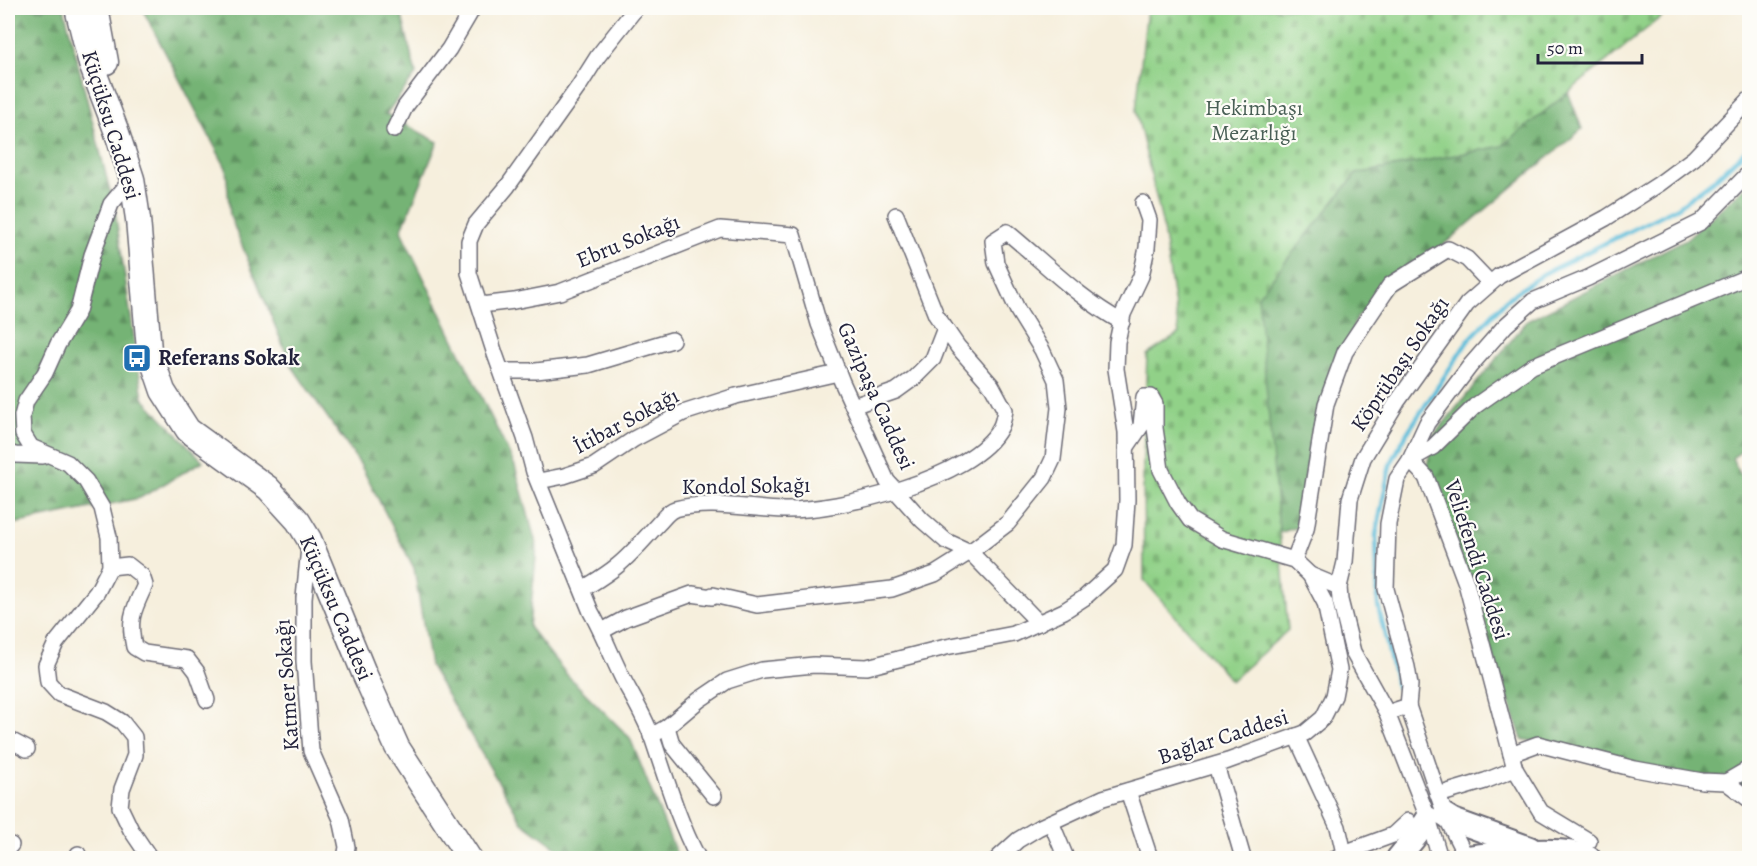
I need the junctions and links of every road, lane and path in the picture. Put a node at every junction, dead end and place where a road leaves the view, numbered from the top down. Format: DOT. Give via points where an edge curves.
graph roads {
  1 [pos="77,8"];
  2 [pos="96,8"];
  3 [pos="473,8"];
  4 [pos="636,8"];
  5 [pos="1749,99"];
  6 [pos="394,130"];
  7 [pos="1749,172"];
  8 [pos="137,178"];
  9 [pos="1143,203"];
  10 [pos="896,215"];
  11 [pos="793,235"];
  12 [pos="1749,276"];
  13 [pos="1490,284"];
  14 [pos="481,305"];
  15 [pos="1122,322"];
  16 [pos="945,328"];
  17 [pos="672,340"];
  18 [pos="502,371"];
  19 [pos="838,373"];
  20 [pos="853,406"];
  21 [pos="1126,448"];
  22 [pos="8,453"];
  23 [pos="50,456"];
  24 [pos="1410,460"];
  25 [pos="539,481"];
  26 [pos="897,492"];
  27 [pos="309,539"];
  28 [pos="970,552"];
  29 [pos="1294,560"];
  30 [pos="110,567"];
  31 [pos="1310,574"];
  32 [pos="1338,587"];
  33 [pos="583,589"];
  34 [pos="1039,623"];
  35 [pos="602,632"];
  36 [pos="207,700"];
  37 [pos="1408,706"];
  38 [pos="1387,713"];
  39 [pos="667,727"];
  40 [pos="651,736"];
  41 [pos="1296,736"];
  42 [pos="8,739"];
  43 [pos="27,749"];
  44 [pos="1513,762"];
  45 [pos="1216,765"];
  46 [pos="1749,768"];
  47 [pos="1726,782"];
  48 [pos="1128,791"];
  49 [pos="714,796"];
  50 [pos="1749,800"];
  51 [pos="677,809"];
  52 [pos="1430,812"];
  53 [pos="1051,822"];
  54 [pos="1589,850"];
  55 [pos="1537,851"];
  56 [pos="1340,856"];
  57 [pos="150,858"];
  58 [pos="345,858"];
  59 [pos="469,858"];
  60 [pos="483,858"];
  61 [pos="698,858"];
  62 [pos="710,858"];
  63 [pos="999,858"];
  64 [pos="1066,858"];
  65 [pos="1150,858"];
  66 [pos="1243,858"];
  67 [pos="1398,858"];
  68 [pos="1440,858"];
  69 [pos="1465,858"];
  1 -- 8 [label="main road, Küçüksu Caddesi" via="91,64"];
  2 -- 8 [label="main road, Küçüksu Caddesi" via="105,60 128,123"];
  3 -- 6 [label="street" via="449,49 405,107"];
  4 -- 14 [label="street" via="476,224 469,241 469,273"];
  5 -- 13 [label="street, Köprübaşı Sokağı" via="1694,158 1659,184"];
  7 -- 24 [label="street" via="1701,222 1533,301 1470,366 1427,423"];
  8 -- 23 [label="street" via="111,204 92,255 78,311 26,401 23,434 31,447"];
  8 -- 27 [label="main road, Küçüksu Caddesi" via="149,350 163,391 188,430 268,488"];
  8 -- 60 [label="main road, Küçüksu Caddesi" via="152,221 161,340 172,382 198,417 274,474 304,506 327,550 408,746"];
  9 -- 15 [label="street" via="1149,220 1147,248 1141,276"];
  10 -- 16 [label="street, Kondol Sokağı" via="936,315"];
  11 -- 14 [label="street, Ebru Sokağı" via="720,229 560,292"];
  11 -- 19 [label="street, Gazipaşa Caddesi"];
  12 -- 24 [label="street" via="1532,366 1474,406 1433,447"];
  13 -- 29 [label="street" via="1467,259 1448,249 1390,285 1370,312 1345,352 1326,404 1306,528"];
  13 -- 32 [label="street, Köprübaşı Sokağı" via="1467,304 1437,344 1363,458 1350,499 1345,562"];
  14 -- 18 [label="street"];
  15 -- 21 [label="street" via="1116,369"];
  15 -- 28 [label="street" via="1065,283 1007,232 993,241 996,263 1056,380 1059,408 1053,459 1044,478 1008,523"];
  16 -- 20 [label="street" via="933,359 914,378 896,391"];
  16 -- 26 [label="street, Kondol Sokağı" via="992,386 1005,410 1000,428 963,462"];
  17 -- 18 [label="street" via="588,365"];
  18 -- 25 [label="street"];
  19 -- 20 [label="street, Gazipaşa Caddesi"];
  19 -- 25 [label="street, İtibar Sokağı" via="736,396 683,413 594,466"];
  20 -- 26 [label="street, Gazipaşa Caddesi" via="887,481"];
  21 -- 29 [label="street" via="1141,426 1144,397 1151,397 1155,404 1161,470 1190,520 1222,539"];
  21 -- 34 [label="street" via="1124,545 1115,570 1084,598"];
  22 -- 23 [label="street"];
  23 -- 30 [label="street" via="69,463 86,481 102,508 109,537"];
  24 -- 37 [label="street" via="1397,479 1388,524 1386,589 1407,667"];
  24 -- 44 [label="street, Veliefendi Caddesi" via="1426,477 1466,583"];
  25 -- 33 [label="street"];
  26 -- 28 [label="street, Gazipaşa Caddesi" via="946,541"];
  26 -- 33 [label="street, Kondol Sokağı" via="785,510 698,505 672,510 618,565"];
  27 -- 58 [label="street, Katmer Sokağı" via="304,661 310,751 341,819 347,847"];
  27 -- 59 [label="main road, Küçüksu Caddesi" via="397,747"];
  28 -- 34 [label="street, Gazipaşa Caddesi"];
  28 -- 35 [label="street" via="935,574 892,589 757,605 692,594 626,618"];
  29 -- 31 [label="street"];
  30 -- 36 [label="street" via="128,565 142,576 145,585 130,628 134,647 144,653 187,659 197,672"];
  30 -- 57 [label="street" via="97,592 56,643 46,664 48,682 58,694 122,722 134,737 135,755 122,789 120,807"];
  31 -- 32 [label="street"];
  31 -- 41 [label="street, Bağlar Caddesi" via="1325,603 1339,670 1334,696 1323,718"];
  32 -- 38 [label="street, Köprübaşı Sokağı" via="1353,652"];
  33 -- 35 [label="street"];
  34 -- 39 [label="street" via="1014,634 867,667 814,665 762,670 727,681"];
  35 -- 40 [label="street"];
  37 -- 38 [label="street"];
  37 -- 52 [label="street"];
  38 -- 52 [label="street, Köprübaşı Sokağı"];
  39 -- 40 [label="street"];
  39 -- 49 [label="street" via="672,744"];
  40 -- 51 [label="street"];
  41 -- 45 [label="street, Bağlar Caddesi"];
  41 -- 56 [label="street" via="1338,827"];
  42 -- 43 [label="street"];
  44 -- 47 [label="street" via="1538,744 1635,769"];
  44 -- 52 [label="street"];
  44 -- 54 [label="street, Veliefendi Caddesi" via="1542,812"];
  45 -- 48 [label="street, Bağlar Caddesi"];
  45 -- 66 [label="street"];
  46 -- 47 [label="street"];
  47 -- 50 [label="street"];
  48 -- 53 [label="street, Bağlar Caddesi" via="1102,798"];
  48 -- 65 [label="street"];
  51 -- 61 [label="street"];
  51 -- 62 [label="street"];
  52 -- 55 [label="main road"];
  52 -- 56 [label="street" via="1393,835"];
  52 -- 67 [label="main road"];
  52 -- 68 [label="street, Köprübaşı Sokağı"];
  52 -- 69 [label="street"];
  53 -- 63 [label="street, Bağlar Caddesi" via="1018,840"];
  53 -- 64 [label="street"];
  54 -- 55 [label="main road" via="1582,854"];
  55 -- 69 [label="main road"];
}
